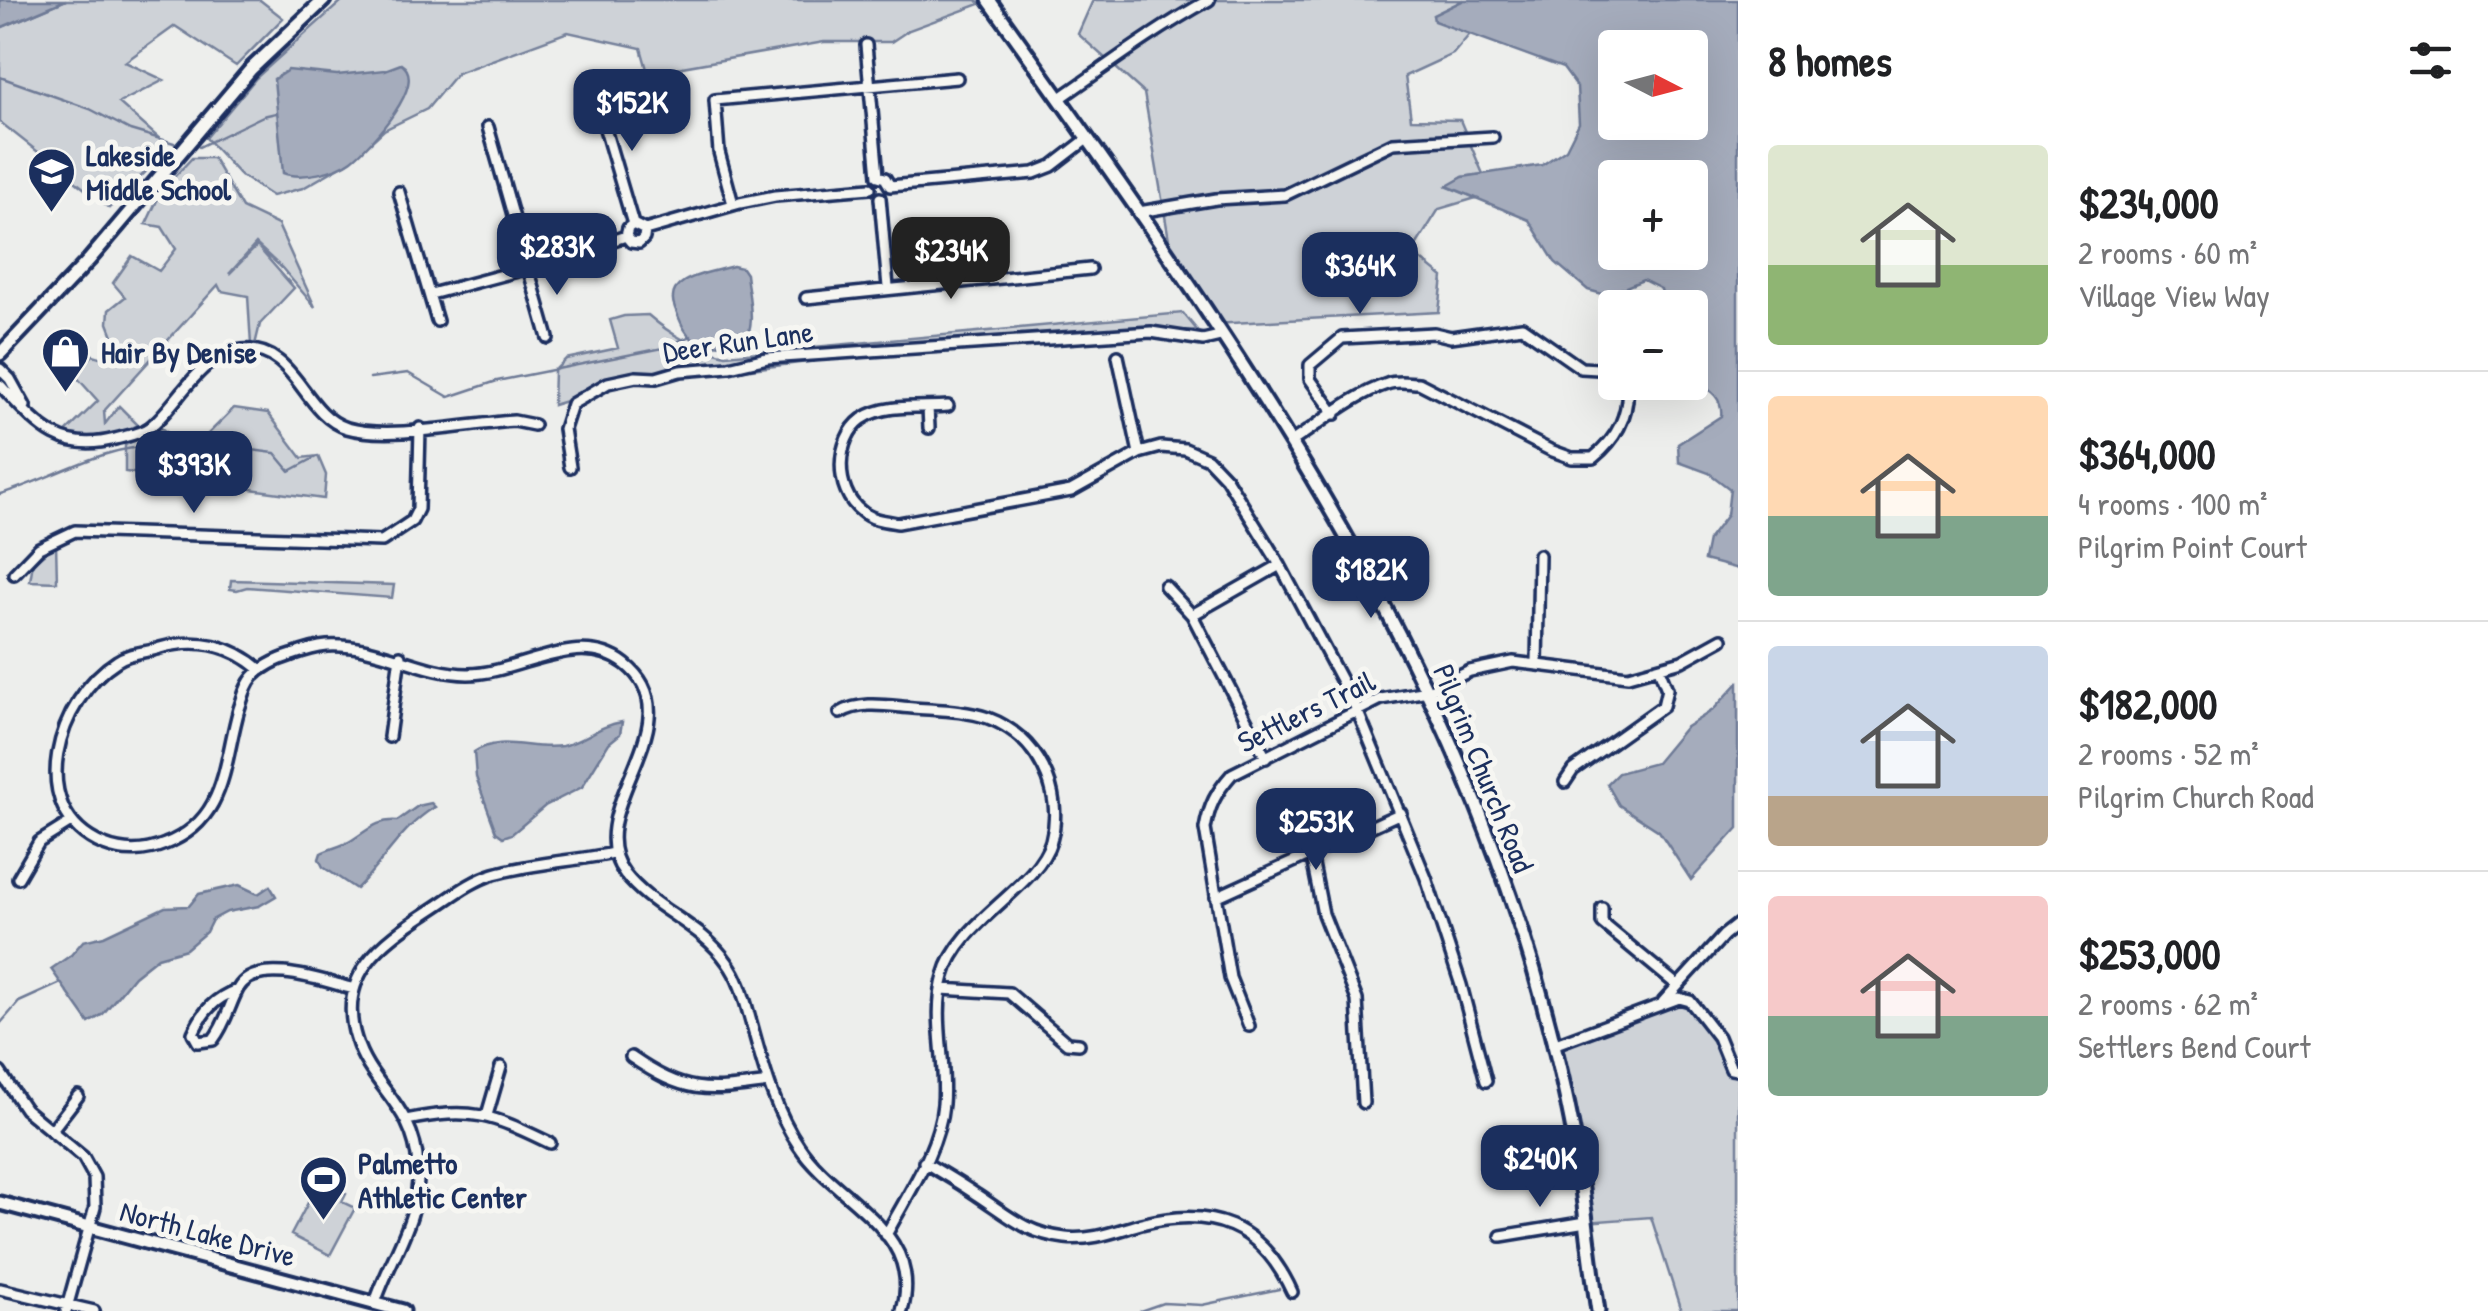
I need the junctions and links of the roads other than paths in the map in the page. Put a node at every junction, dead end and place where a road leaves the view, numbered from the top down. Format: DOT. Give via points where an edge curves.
graph roads {
  1 [pos="324,0"];
  2 [pos="989,0"];
  3 [pos="1210,0"];
  4 [pos="866,45"];
  5 [pos="957,78"];
  6 [pos="870,85"];
  7 [pos="595,95"];
  8 [pos="1058,99"];
  9 [pos="488,127"];
  10 [pos="1493,136"];
  11 [pos="1087,140"];
  12 [pos="878,176"];
  13 [pos="890,186"];
  14 [pos="870,188"];
  15 [pos="398,192"];
  16 [pos="880,198"];
  17 [pos="733,204"];
  18 [pos="1139,212"];
  19 [pos="633,224"];
  20 [pos="645,230"];
  21 [pos="626,236"];
  22 [pos="529,268"];
  23 [pos="1090,269"];
  24 [pos="888,287"];
  25 [pos="431,294"];
  26 [pos="806,298"];
  27 [pos="438,321"];
  28 [pos="1220,336"];
  29 [pos="548,338"];
  30 [pos="0,354"];
  31 [pos="1118,356"];
  32 [pos="0,369"];
  33 [pos="1598,369"];
  34 [pos="0,385"];
  35 [pos="1627,400"];
  36 [pos="948,406"];
  37 [pos="928,407"];
  38 [pos="26,409"];
  39 [pos="1334,414"];
  40 [pos="534,424"];
  41 [pos="420,428"];
  42 [pos="929,428"];
  43 [pos="1291,442"];
  44 [pos="1138,453"];
  45 [pos="570,468"];
  46 [pos="1539,555"];
  47 [pos="1280,565"];
  48 [pos="14,574"];
  49 [pos="1165,586"];
  50 [pos="1192,615"];
  51 [pos="1722,640"];
  52 [pos="400,656"];
  53 [pos="1537,664"];
  54 [pos="1659,669"];
  55 [pos="260,670"];
  56 [pos="1428,691"];
  57 [pos="1357,710"];
  58 [pos="840,712"];
  59 [pos="389,738"];
  60 [pos="1266,758"];
  61 [pos="1565,782"];
  62 [pos="1401,813"];
  63 [pos="71,822"];
  64 [pos="614,853"];
  65 [pos="1311,854"];
  66 [pos="18,878"];
  67 [pos="1216,897"];
  68 [pos="1602,908"];
  69 [pos="1738,924"];
  70 [pos="1676,985"];
  71 [pos="354,989"];
  72 [pos="941,989"];
  73 [pos="237,990"];
  74 [pos="1662,1004"];
  75 [pos="1248,1026"];
  76 [pos="1080,1044"];
  77 [pos="1553,1044"];
  78 [pos="631,1056"];
  79 [pos="501,1066"];
  80 [pos="1738,1070"];
  81 [pos="0,1072"];
  82 [pos="1486,1081"];
  83 [pos="768,1084"];
  84 [pos="7,1095"];
  85 [pos="78,1096"];
  86 [pos="1363,1104"];
  87 [pos="487,1114"];
  88 [pos="406,1120"];
  89 [pos="51,1130"];
  90 [pos="550,1143"];
  91 [pos="924,1162"];
  92 [pos="0,1203"];
  93 [pos="1586,1222"];
  94 [pos="88,1228"];
  95 [pos="886,1235"];
  96 [pos="1501,1236"];
  97 [pos="0,1288"];
  98 [pos="1292,1292"];
  99 [pos="374,1304"];
  100 [pos="67,1308"];
  101 [pos="94,1311"];
  102 [pos="403,1311"];
  103 [pos="902,1311"];
  104 [pos="1598,1311"];
  1 -- 30 [label="street" via="251,70"];
  2 -- 8 [label="street, Pilgrim Church Road"];
  3 -- 8 [label="street"];
  4 -- 6 [label="street"];
  5 -- 6 [label="street"];
  6 -- 12 [label="street"];
  6 -- 17 [label="street" via="715,100 718,152"];
  7 -- 19 [label="street"];
  8 -- 11 [label="street, Pilgrim Church Road"];
  9 -- 22 [label="street"];
  10 -- 18 [label="street" via="1394,143 1286,195"];
  11 -- 13 [label="street" via="1034,173"];
  11 -- 18 [label="street, Pilgrim Church Road"];
  12 -- 13 [label="street"];
  12 -- 14 [label="street"];
  13 -- 16 [label="street"];
  14 -- 16 [label="street"];
  14 -- 17 [label="street"];
  15 -- 25 [label="street"];
  16 -- 24 [label="street"];
  17 -- 20 [label="street"];
  18 -- 28 [label="street, Pilgrim Church Road"];
  19 -- 20 [label="street"];
  19 -- 21 [label="street"];
  20 -- 21 [label="street" via="639,243"];
  21 -- 22 [label="street"];
  22 -- 25 [label="street"];
  22 -- 29 [label="street"];
  23 -- 24 [label="street"];
  24 -- 26 [label="street"];
  25 -- 27 [label="street"];
  28 -- 43 [label="street, Pilgrim Church Road"];
  28 -- 45 [label="street, Deer Run Lane" via="1152,332 954,344 768,358 636,377 599,386 572,404 564,429"];
  31 -- 44 [label="street"];
  32 -- 38 [label="street"];
  33 -- 39 [label="street" via="1581,368 1522,327 1452,337 1342,338 1310,365 1310,379"];
  34 -- 38 [label="street"];
  35 -- 39 [label="street" via="1618,432 1593,458 1550,450 1420,383 1388,383"];
  36 -- 37 [label="street"];
  37 -- 42 [label="street"];
  37 -- 44 [label="street" via="885,410 848,434 842,481 861,512 898,523 1071,490"];
  38 -- 41 [label="street" via="50,435 85,445 101,442 150,428 213,361 238,350 262,350 286,366 328,419 377,432"];
  39 -- 43 [label="street"];
  40 -- 41 [label="street"];
  41 -- 48 [label="street" via="418,510 382,542 75,531 39,548"];
  43 -- 56 [label="street, Pilgrim Church Road" via="1371,577"];
  44 -- 47 [label="street" via="1185,449 1208,459"];
  46 -- 53 [label="street"];
  47 -- 50 [label="street"];
  47 -- 57 [label="street"];
  49 -- 50 [label="street"];
  50 -- 60 [label="street"];
  51 -- 54 [label="street, Settlers Trail"];
  52 -- 55 [label="street" via="328,646"];
  52 -- 59 [label="street"];
  52 -- 64 [label="street" via="466,674 590,650 632,670 650,716 620,802"];
  53 -- 54 [label="street, Settlers Trail" via="1620,677"];
  53 -- 56 [label="street, Settlers Trail" via="1500,664"];
  54 -- 61 [label="street" via="1667,690 1663,706"];
  55 -- 63 [label="street" via="245,689 215,802 192,831 160,846 125,851 94,841"];
  55 -- 63 [label="street" via="234,650 184,643 130,654 95,677 72,707 57,751 59,788"];
  56 -- 57 [label="street, Settlers Trail"];
  56 -- 77 [label="street, Pilgrim Church Road" via="1490,840"];
  57 -- 60 [label="street, Settlers Trail"];
  57 -- 62 [label="street"];
  58 -- 72 [label="street" via="863,704 985,717 1022,740 1051,782 1055,812 1046,853 958,946"];
  60 -- 67 [label="street, Settlers Trail" via="1232,774 1208,809"];
  62 -- 65 [label="street"];
  62 -- 82 [label="street" via="1462,984"];
  63 -- 66 [label="street" via="39,842"];
  64 -- 71 [label="street" via="482,878 383,942"];
  64 -- 83 [label="street" via="625,875 730,965"];
  65 -- 67 [label="street"];
  65 -- 86 [label="street" via="1323,914 1358,1000"];
  67 -- 75 [label="street, Settlers Trail" via="1230,978"];
  68 -- 70 [label="street" via="1602,923"];
  69 -- 70 [label="street"];
  70 -- 74 [label="street"];
  71 -- 73 [label="street" via="276,972"];
  71 -- 88 [label="street" via="356,1038"];
  72 -- 76 [label="street" via="1009,993 1067,1043"];
  72 -- 91 [label="street" via="943,1106"];
  73 -- 73 [label="street" via="214,1040 198,1042 193,1033 208,1008"];
  74 -- 77 [label="street"];
  74 -- 80 [label="street" via="1690,1000 1718,1037 1731,1069"];
  77 -- 93 [label="street, Pilgrim Church Road"];
  78 -- 83 [label="street" via="688,1088"];
  79 -- 87 [label="street"];
  81 -- 84 [label="street"];
  83 -- 95 [label="street" via="818,1172"];
  84 -- 89 [label="street"];
  85 -- 89 [label="street"];
  87 -- 88 [label="street"];
  87 -- 90 [label="street"];
  88 -- 99 [label="street" via="418,1157 418,1195"];
  89 -- 94 [label="street" via="91,1170 96,1199"];
  91 -- 95 [label="street"];
  91 -- 98 [label="street" via="1035,1232 1086,1238 1180,1216 1220,1221 1257,1239"];
  92 -- 94 [label="street, North Lake Drive"];
  93 -- 96 [label="street"];
  93 -- 104 [label="street, Pilgrim Church Road"];
  94 -- 99 [label="street, North Lake Drive"];
  94 -- 100 [label="street"];
  95 -- 103 [label="street" via="905,1268"];
  97 -- 100 [label="street"];
  99 -- 102 [label="street, North Lake Drive"];
  100 -- 101 [label="street"];
}
